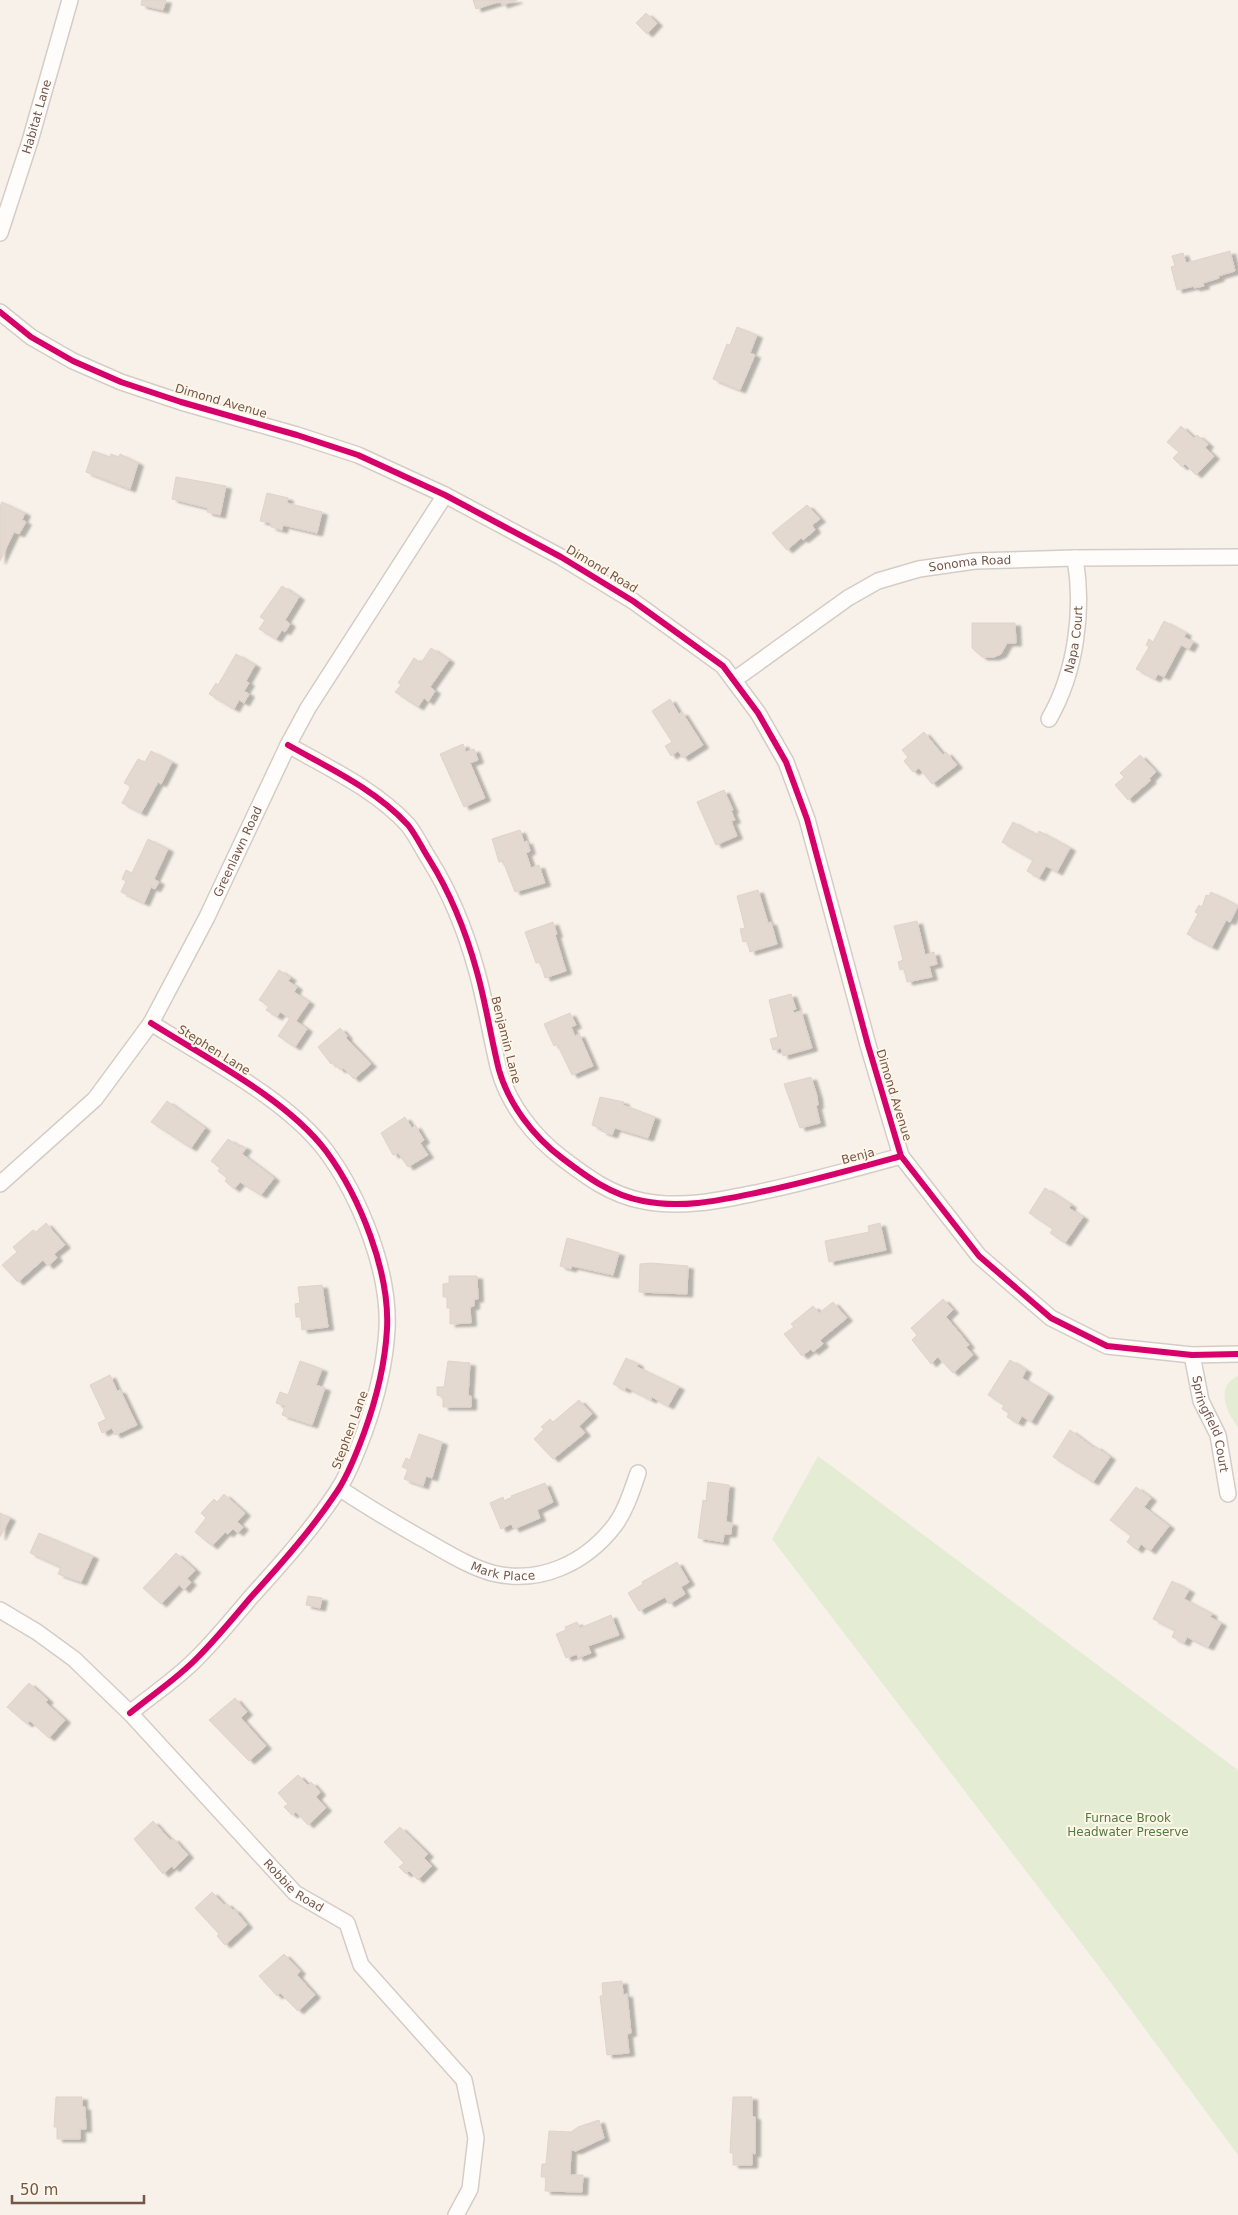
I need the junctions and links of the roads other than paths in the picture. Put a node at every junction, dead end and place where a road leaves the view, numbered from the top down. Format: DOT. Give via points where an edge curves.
graph roads {
  1 [pos="70,0"];
  2 [pos="0,233"];
  3 [pos="0,312"];
  4 [pos="445,495"];
  5 [pos="1238,557"];
  6 [pos="1075,558"];
  7 [pos="734,680"];
  8 [pos="1049,719"];
  9 [pos="288,745"];
  10 [pos="151,1023"];
  11 [pos="901,1156"];
  12 [pos="821,1178"];
  13 [pos="0,1184"];
  14 [pos="1238,1354"];
  15 [pos="1192,1355"];
  16 [pos="638,1473"];
  17 [pos="340,1488"];
  18 [pos="1228,1494"];
  19 [pos="0,1610"];
  20 [pos="130,1714"];
  21 [pos="456,2215"];
  1 -- 2 [label="street, Habitat Lane"];
  3 -- 4 [label="street, Dimond Avenue" via="31,337 73,361 121,382 358,455"];
  4 -- 7 [label="street, Dimond Road" via="561,557 633,601 723,666"];
  4 -- 9 [label="street, Greenlawn Road" via="308,708"];
  5 -- 6 [label="street, Sonoma Road"];
  6 -- 7 [label="street, Sonoma Road" via="975,561 920,569 878,581 848,598"];
  6 -- 8 [label="street, Napa Court" via="1079,579 1078,620 1062,693"];
  7 -- 11 [label="street, Dimond Avenue" via="758,712 786,762 807,819"];
  9 -- 10 [label="street, Greenlawn Road" via="207,917"];
  9 -- 12 [label="street, Benjamin Lane" via="341,774 393,810 410,827 444,882 463,929 477,972 500,1072 511,1101 550,1150 592,1181 616,1193 642,1201 675,1205 709,1202"];
  10 -- 13 [label="street, Greenlawn Road" via="95,1099"];
  10 -- 17 [label="street, Stephen Lane" via="273,1100 301,1125 325,1150 350,1188 364,1218 376,1254 387,1327 383,1365 372,1411"];
  11 -- 12 [label="street, Benja"];
  11 -- 15 [label="street, Dimond Avenue" via="978,1256 1051,1318 1107,1346"];
  14 -- 15 [label="street, Dimond Avenue"];
  15 -- 18 [label="street, Springfield Court" via="1202,1401 1218,1435"];
  16 -- 17 [label="street, Mark Place" via="616,1524 595,1547 574,1563 551,1572 523,1576 492,1573 460,1560"];
  17 -- 20 [label="street, Stephen Lane" via="296,1546 198,1658"];
  19 -- 20 [label="street, Robbie Road" via="38,1632 74,1659"];
  20 -- 21 [label="street, Robbie Road" via="295,1893 347,1923 361,1965 464,2080 476,2138 470,2189"];
}
